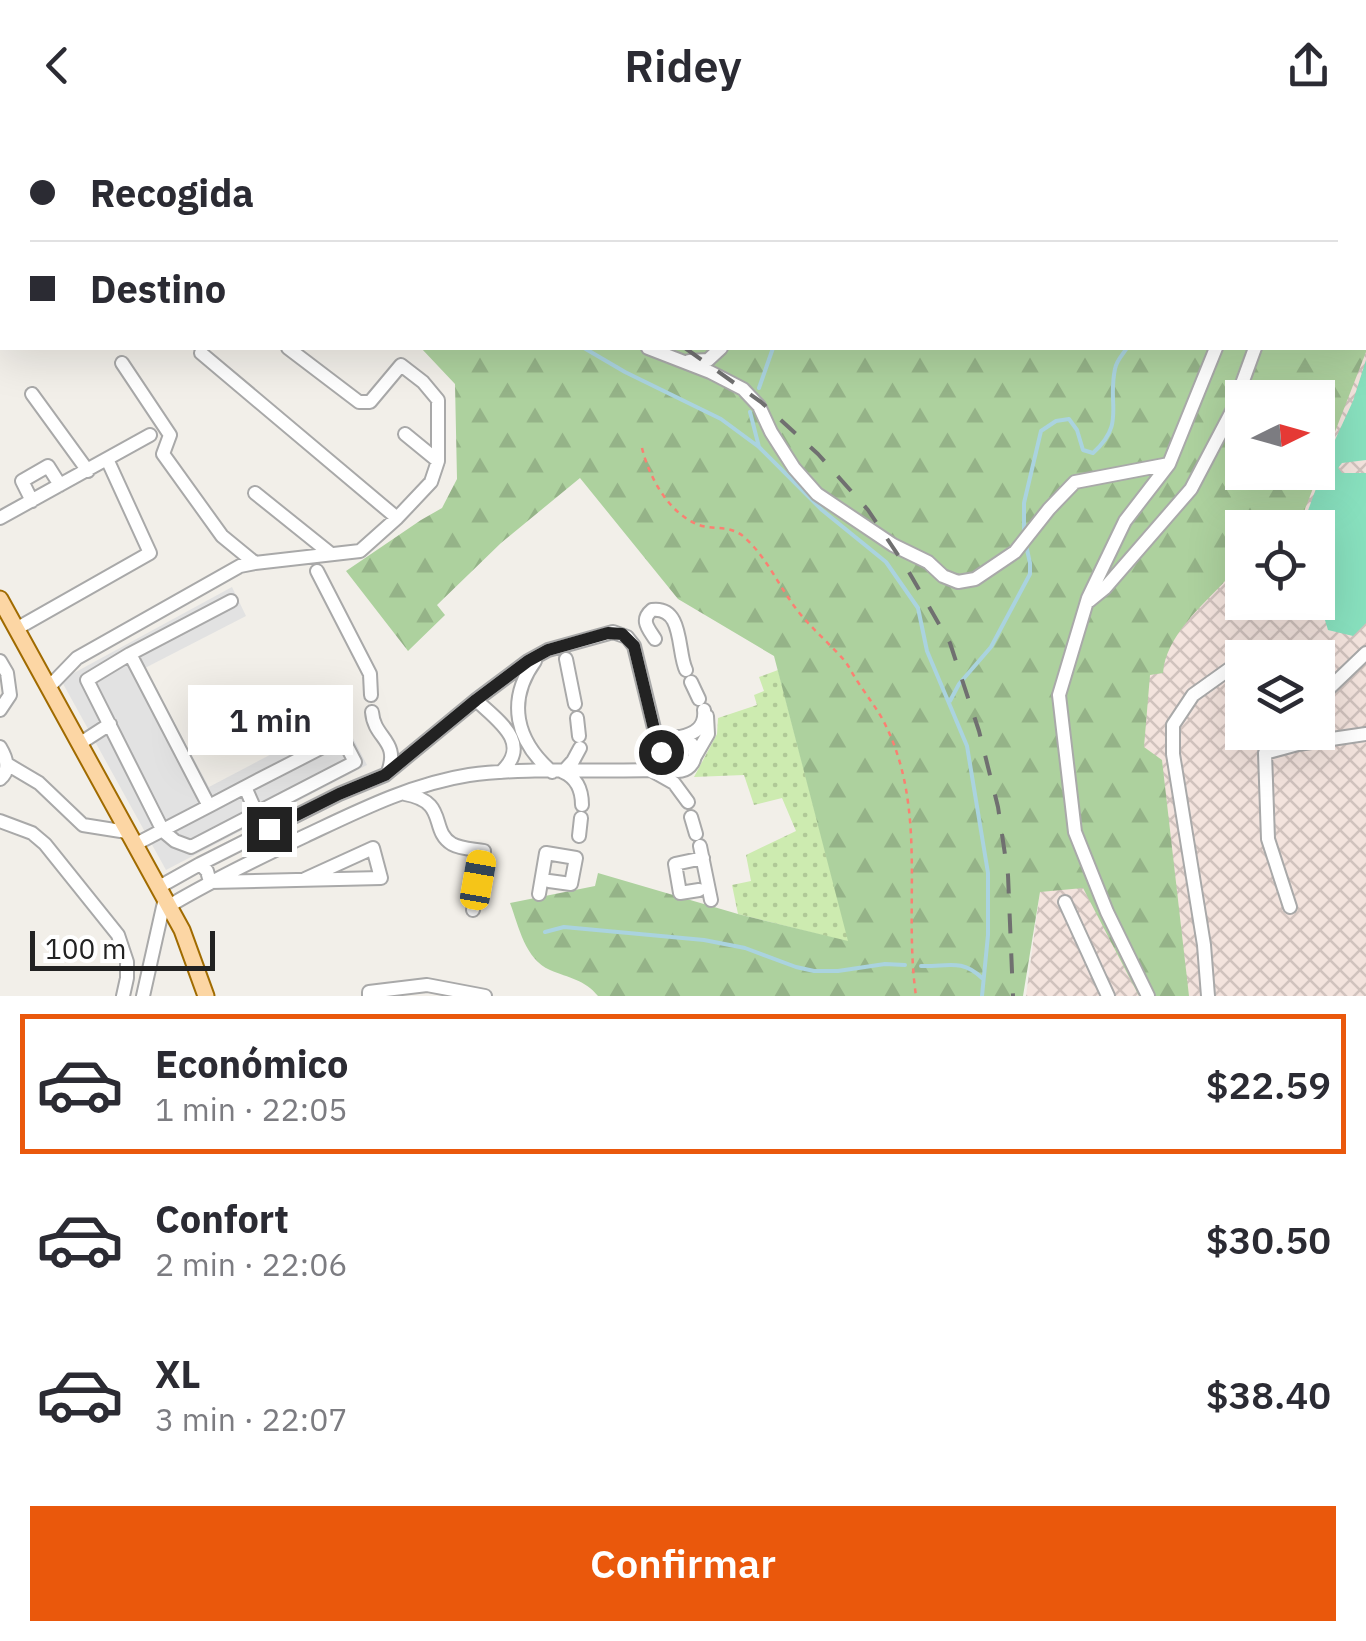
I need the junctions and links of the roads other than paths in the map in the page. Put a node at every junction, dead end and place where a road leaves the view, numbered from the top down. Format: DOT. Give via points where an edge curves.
graph roads {
  1 [pos="291,350"];
  2 [pos="653,350"];
  3 [pos="719,350"];
  4 [pos="1215,350"];
  5 [pos="1254,350"];
  6 [pos="201,353"];
  7 [pos="682,361"];
  8 [pos="122,363"];
  9 [pos="32,394"];
  10 [pos="405,434"];
  11 [pos="150,435"];
  12 [pos="107,459"];
  13 [pos="438,461"];
  14 [pos="1169,464"];
  15 [pos="88,471"];
  16 [pos="60,486"];
  17 [pos="256,493"];
  18 [pos="32,500"];
  19 [pos="0,518"];
  20 [pos="397,518"];
  21 [pos="331,554"];
  22 [pos="254,562"];
  23 [pos="317,570"];
  24 [pos="0,599"];
  25 [pos="231,601"];
  26 [pos="1086,603"];
  27 [pos="16,629"];
  28 [pos="655,640"];
  29 [pos="548,650"];
  30 [pos="1366,653"];
  31 [pos="130,654"];
  32 [pos="566,659"];
  33 [pos="0,661"];
  34 [pos="1225,672"];
  35 [pos="1335,683"];
  36 [pos="48,688"];
  37 [pos="371,694"];
  38 [pos="699,699"];
  39 [pos="476,700"];
  40 [pos="0,710"];
  41 [pos="372,712"];
  42 [pos="110,724"];
  43 [pos="654,724"];
  44 [pos="1366,734"];
  45 [pos="579,736"];
  46 [pos="1335,736"];
  47 [pos="678,738"];
  48 [pos="79,744"];
  49 [pos="390,744"];
  50 [pos="0,747"];
  51 [pos="420,748"];
  52 [pos="1265,750"];
  53 [pos="1271,750"];
  54 [pos="1264,753"];
  55 [pos="661,758"];
  56 [pos="692,763"];
  57 [pos="7,764"];
  58 [pos="652,770"];
  59 [pos="672,770"];
  60 [pos="388,772"];
  61 [pos="501,772"];
  62 [pos="557,772"];
  63 [pos="599,772"];
  64 [pos="454,778"];
  65 [pos="0,779"];
  66 [pos="365,784"];
  67 [pos="245,786"];
  68 [pos="403,794"];
  69 [pos="374,804"];
  70 [pos="209,806"];
  71 [pos="256,812"];
  72 [pos="691,817"];
  73 [pos="438,818"];
  74 [pos="581,818"];
  75 [pos="0,821"];
  76 [pos="163,831"];
  77 [pos="131,838"];
  78 [pos="578,845"];
  79 [pos="700,846"];
  80 [pos="200,864"];
  81 [pos="305,879"];
  82 [pos="549,880"];
  83 [pos="210,882"];
  84 [pos="699,890"];
  85 [pos="538,894"];
  86 [pos="164,897"];
  87 [pos="711,900"];
  88 [pos="1065,902"];
  89 [pos="1290,907"];
  90 [pos="474,910"];
  91 [pos="123,996"];
  92 [pos="143,996"];
  93 [pos="206,996"];
  94 [pos="369,996"];
  95 [pos="484,996"];
  96 [pos="1108,996"];
  97 [pos="1148,996"];
  98 [pos="1208,996"];
  1 -- 13 [label="street" via="359,402 370,402 401,364 438,400"];
  2 -- 7 [label="street"];
  3 -- 7 [label="street" via="708,360"];
  4 -- 14 [label="street"];
  5 -- 26 [label="street" via="1192,489"];
  6 -- 20 [label="street"];
  7 -- 14 [label="street" via="749,394 776,441 827,501 958,582 976,579 1015,552 1075,482"];
  8 -- 22 [label="street" via="170,435 163,454 222,536"];
  9 -- 15 [label="street"];
  10 -- 13 [label="street"];
  11 -- 12 [label="street"];
  12 -- 15 [label="street"];
  12 -- 27 [label="street" via="150,553"];
  13 -- 20 [label="street" via="431,482"];
  14 -- 26 [label="street" via="1125,521"];
  15 -- 16 [label="street"];
  16 -- 18 [label="street"];
  16 -- 18 [label="street" via="48,466 22,480"];
  17 -- 21 [label="street"];
  18 -- 19 [label="street"];
  20 -- 21 [label="street" via="360,551"];
  21 -- 22 [label="street"];
  22 -- 36 [label="street" via="77,658"];
  23 -- 37 [label="street" via="370,674"];
  24 -- 27 [label="main road"];
  25 -- 31 [label="street"];
  26 -- 97 [label="street" via="1059,695 1075,832"];
  27 -- 36 [label="main road"];
  28 -- 38 [label="street" via="645,619 660,608 676,629"];
  29 -- 39 [label="street"];
  29 -- 43 [label="street" via="608,633 627,637"];
  29 -- 62 [label="street" via="526,674 518,706 529,748"];
  30 -- 35 [label="street"];
  31 -- 42 [label="street" via="86,680"];
  31 -- 70 [label="street"];
  32 -- 45 [label="street"];
  33 -- 40 [label="street" via="10,695"];
  34 -- 98 [label="street" via="1193,696 1173,725"];
  36 -- 48 [label="main road"];
  39 -- 51 [label="street"];
  39 -- 61 [label="street" via="513,740 512,758"];
  41 -- 49 [label="street"];
  42 -- 48 [label="street"];
  42 -- 76 [label="street"];
  43 -- 47 [label="street"];
  43 -- 55 [label="street"];
  44 -- 46 [label="street"];
  47 -- 55 [label="street" via="666,742"];
  47 -- 56 [label="street" via="693,748"];
  47 -- 56 [label="street" via="700,728 704,710 708,734"];
  48 -- 77 [label="main road"];
  49 -- 51 [label="street"];
  49 -- 60 [label="street"];
  50 -- 57 [label="street"];
  51 -- 60 [label="street"];
  52 -- 54 [label="street"];
  53 -- 54 [label="street"];
  54 -- 89 [label="street" via="1268,839"];
  55 -- 58 [label="street"];
  55 -- 59 [label="street"];
  56 -- 58 [label="street" via="685,780 688,802"];
  56 -- 59 [label="street"];
  57 -- 65 [label="street"];
  57 -- 77 [label="street" via="39,783 83,825"];
  58 -- 59 [label="street"];
  58 -- 63 [label="street"];
  60 -- 66 [label="street"];
  61 -- 62 [label="street"];
  61 -- 64 [label="street"];
  62 -- 63 [label="street"];
  62 -- 63 [label="street" via="580,748"];
  62 -- 63 [label="street" via="574,779 582,805"];
  64 -- 68 [label="street"];
  64 -- 73 [label="street" via="440,794"];
  66 -- 69 [label="street"];
  66 -- 80 [label="street"];
  67 -- 70 [label="street"];
  67 -- 71 [label="street"];
  67 -- 71 [label="street" via="342,736 355,762"];
  68 -- 69 [label="street"];
  68 -- 73 [label="street" via="425,800"];
  69 -- 83 [label="street"];
  70 -- 76 [label="street"];
  71 -- 76 [label="street" via="192,847"];
  72 -- 79 [label="street"];
  73 -- 90 [label="street" via="448,841 484,851"];
  74 -- 78 [label="street"];
  75 -- 91 [label="street" via="45,844 118,936 127,962"];
  76 -- 77 [label="street"];
  77 -- 86 [label="main road"];
  79 -- 84 [label="street" via="675,864 680,893"];
  79 -- 87 [label="street"];
  80 -- 83 [label="street"];
  80 -- 86 [label="street"];
  81 -- 81 [label="street" via="343,879 381,878 373,848"];
  81 -- 83 [label="street"];
  82 -- 85 [label="street" via="571,884 576,858 546,853"];
  83 -- 86 [label="street"];
  86 -- 92 [label="street"];
  86 -- 93 [label="main road"];
  88 -- 96 [label="street"];
  94 -- 95 [label="street" via="426,985"];
}
